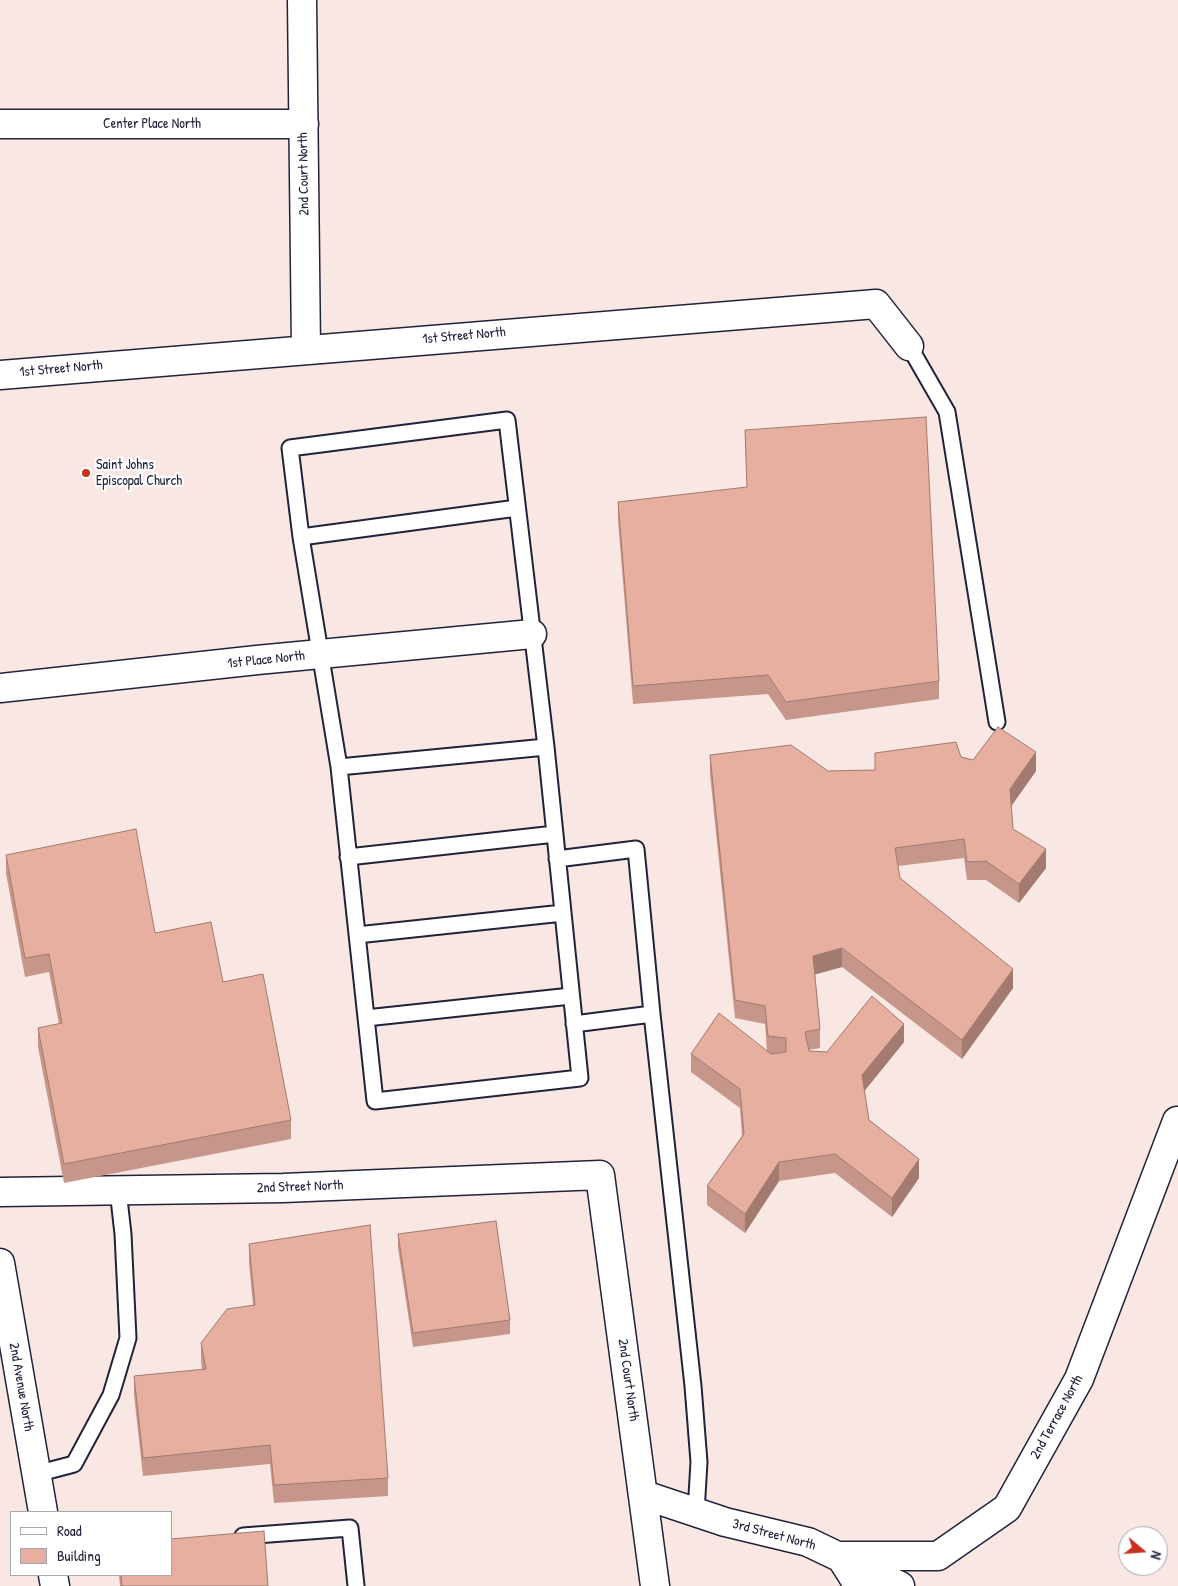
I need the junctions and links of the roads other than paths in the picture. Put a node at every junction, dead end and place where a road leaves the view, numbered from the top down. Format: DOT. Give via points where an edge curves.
graph roads {
  1 [pos="302,0"];
  2 [pos="0,124"];
  3 [pos="304,124"];
  4 [pos="909,346"];
  5 [pos="306,349"];
  6 [pos="0,374"];
  7 [pos="517,508"];
  8 [pos="301,537"];
  9 [pos="532,634"];
  10 [pos="320,654"];
  11 [pos="0,688"];
  12 [pos="996,722"];
  13 [pos="546,747"];
  14 [pos="339,767"];
  15 [pos="555,834"];
  16 [pos="348,857"];
  17 [pos="557,859"];
  18 [pos="563,913"];
  19 [pos="357,935"];
  20 [pos="572,996"];
  21 [pos="652,1014"];
  22 [pos="366,1018"];
  23 [pos="574,1024"];
  24 [pos="1177,1121"];
  25 [pos="600,1175"];
  26 [pos="118,1190"];
  27 [pos="0,1192"];
  28 [pos="0,1263"];
  29 [pos="36,1474"];
  30 [pos="644,1495"];
  31 [pos="43,1511"];
  32 [pos="696,1512"];
  33 [pos="231,1536"];
  34 [pos="840,1556"];
  35 [pos="356,1586"];
  36 [pos="655,1586"];
  37 [pos="859,1586"];
  38 [pos="900,1586"];
  1 -- 3 [label="street, 2nd Court North"];
  2 -- 3 [label="street, Center Place North"];
  3 -- 5 [label="street, 2nd Court North"];
  4 -- 5 [label="street, 1st Street North" via="876,304"];
  4 -- 12 [label="lane" via="947,412"];
  5 -- 6 [label="street, 1st Street North"];
  7 -- 8 [label="lane"];
  7 -- 8 [label="lane" via="507,420 290,448"];
  7 -- 9 [label="lane"];
  8 -- 10 [label="lane"];
  9 -- 10 [label="street, 1st Place North"];
  9 -- 13 [label="lane"];
  10 -- 11 [label="street, 1st Place North"];
  10 -- 14 [label="lane"];
  13 -- 14 [label="lane"];
  13 -- 15 [label="lane"];
  14 -- 16 [label="lane"];
  15 -- 16 [label="lane"];
  15 -- 17 [label="lane"];
  16 -- 19 [label="lane"];
  17 -- 18 [label="lane"];
  17 -- 21 [label="lane" via="636,849"];
  18 -- 19 [label="lane"];
  18 -- 20 [label="lane"];
  19 -- 22 [label="lane"];
  20 -- 22 [label="lane"];
  20 -- 23 [label="lane"];
  21 -- 23 [label="lane"];
  21 -- 32 [label="lane" via="693,1386 699,1462"];
  22 -- 23 [label="lane" via="375,1101 580,1078"];
  24 -- 34 [label="street, 2nd Terrace North" via="1079,1379 1007,1508 938,1556"];
  25 -- 26 [label="street, 2nd Street North" via="283,1188"];
  25 -- 30 [label="street, 2nd Court North"];
  26 -- 27 [label="street, 2nd Street North"];
  26 -- 29 [label="lane" via="128,1338 110,1395 74,1464"];
  28 -- 29 [label="street, 2nd Avenue North"];
  29 -- 31 [label="street, 2nd Avenue North"];
  30 -- 32 [label="street, 3rd Street North"];
  30 -- 36 [label="street, 2nd Court North"];
  32 -- 34 [label="street, 3rd Street North" via="808,1542"];
  33 -- 35 [label="lane" via="350,1528"];
  34 -- 37 [label="street"];
  34 -- 38 [label="street, 3rd Street North"];
}
